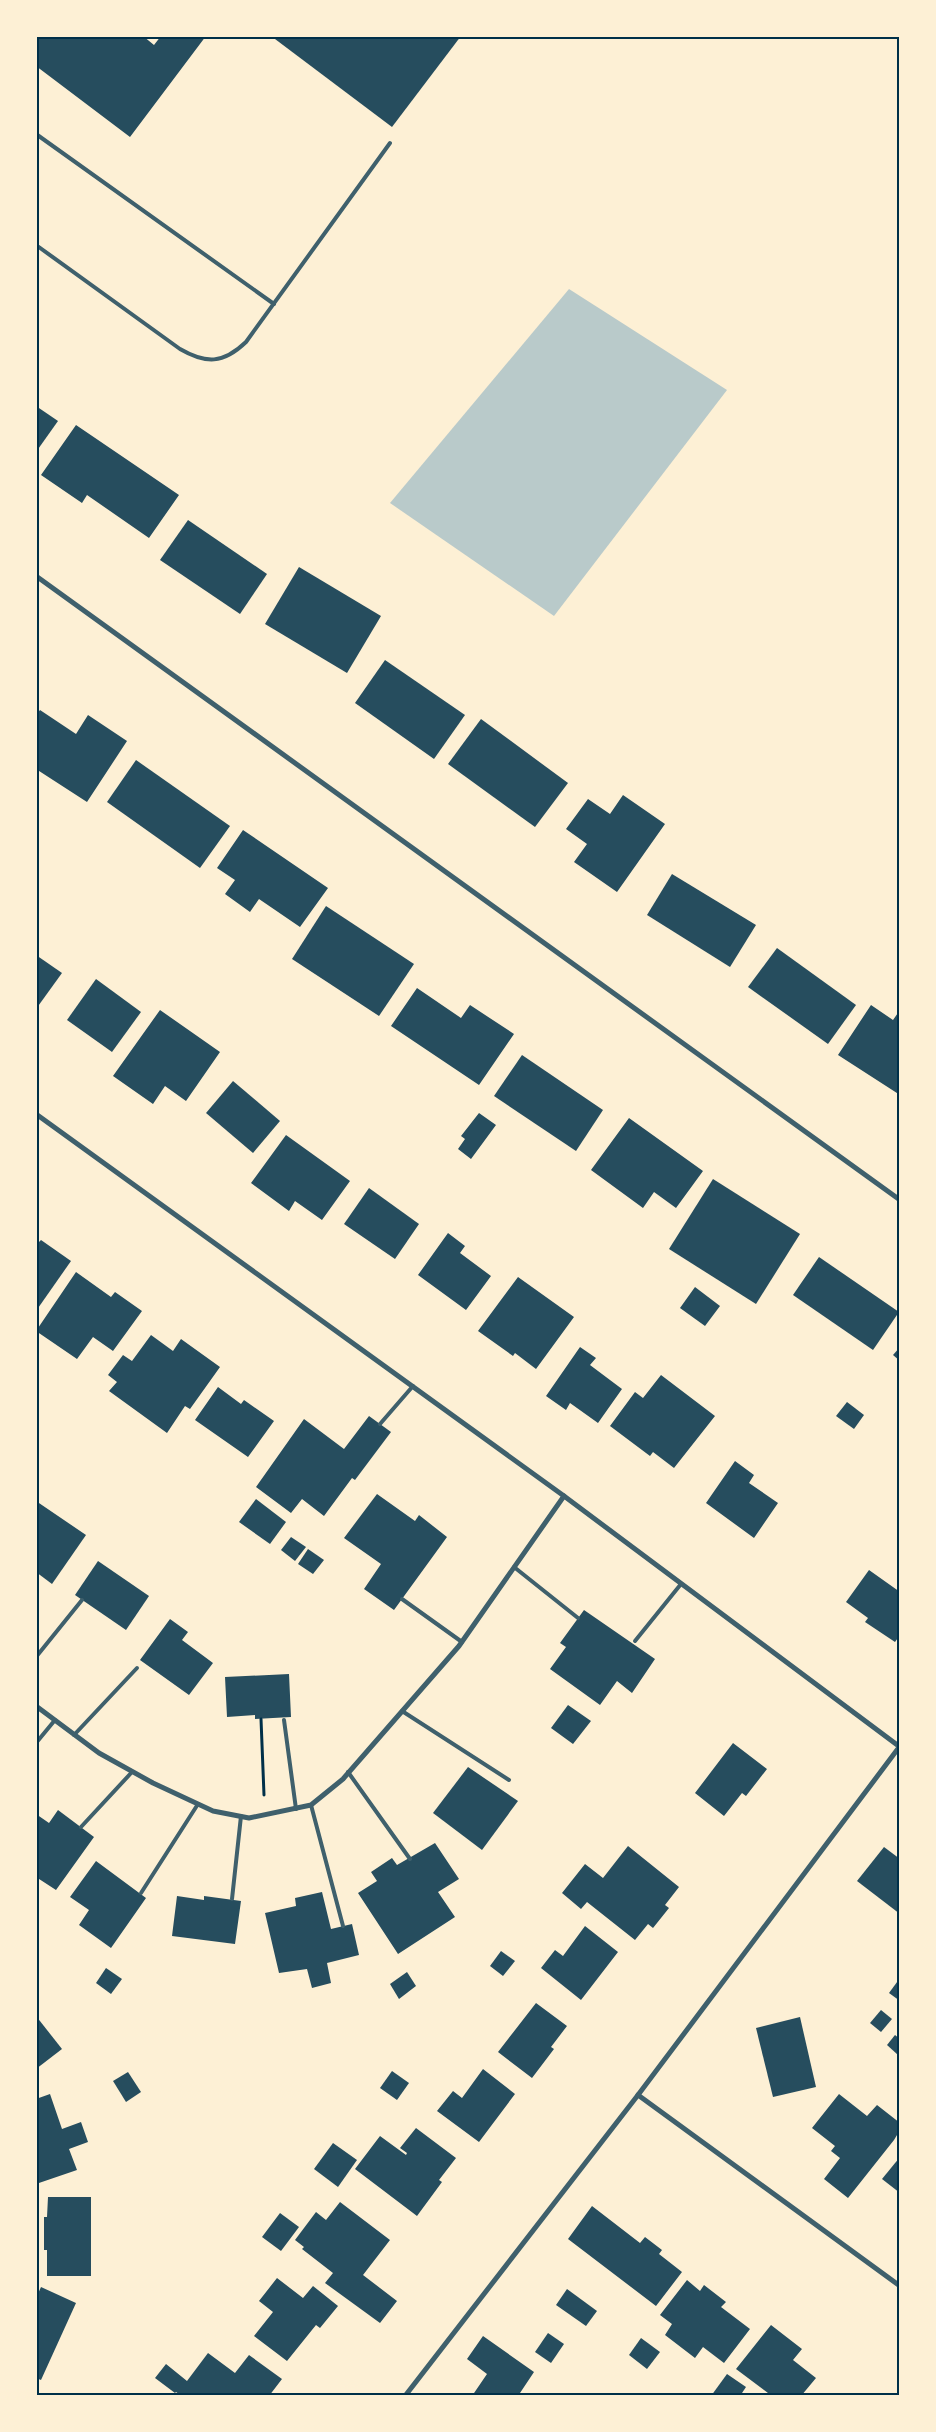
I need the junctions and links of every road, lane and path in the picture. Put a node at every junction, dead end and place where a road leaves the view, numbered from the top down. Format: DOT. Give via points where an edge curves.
graph roads {
  1 [pos="36,134"];
  2 [pos="390,143"];
  3 [pos="36,246"];
  4 [pos="274,304"];
  5 [pos="36,576"];
  6 [pos="36,1114"];
  7 [pos="900,1200"];
  8 [pos="412,1386"];
  9 [pos="380,1424"];
  10 [pos="564,1496"];
  11 [pos="514,1567"];
  12 [pos="682,1584"];
  13 [pos="402,1599"];
  14 [pos="82,1600"];
  15 [pos="578,1618"];
  16 [pos="635,1641"];
  17 [pos="462,1642"];
  18 [pos="36,1656"];
  19 [pos="137,1668"];
  20 [pos="36,1706"];
  21 [pos="402,1711"];
  22 [pos="261,1719"];
  23 [pos="55,1720"];
  24 [pos="284,1720"];
  25 [pos="74,1735"];
  26 [pos="36,1743"];
  27 [pos="900,1747"];
  28 [pos="132,1772"];
  29 [pos="348,1772"];
  30 [pos="509,1780"];
  31 [pos="198,1804"];
  32 [pos="311,1805"];
  33 [pos="296,1809"];
  34 [pos="265,1815"];
  35 [pos="241,1816"];
  36 [pos="81,1827"];
  37 [pos="410,1859"];
  38 [pos="141,1893"];
  39 [pos="232,1900"];
  40 [pos="343,1926"];
  41 [pos="638,2095"];
  42 [pos="900,2286"];
  43 [pos="405,2396"];
  1 -- 4 [label="lane"];
  2 -- 4 [label="lane"];
  3 -- 4 [label="lane" via="195,357 209,360 230,355 246,342"];
  5 -- 7 [label="street"];
  6 -- 8 [label="street"];
  8 -- 9 [label="lane"];
  8 -- 10 [label="street"];
  10 -- 11 [label="street"];
  10 -- 12 [label="street"];
  11 -- 15 [label="lane"];
  11 -- 17 [label="street"];
  12 -- 16 [label="lane"];
  12 -- 27 [label="street"];
  13 -- 17 [label="lane"];
  14 -- 18 [label="lane"];
  17 -- 21 [label="street"];
  19 -- 25 [label="lane"];
  20 -- 23 [label="street"];
  21 -- 29 [label="street"];
  21 -- 30 [label="lane"];
  22 -- 34 [label="path"];
  23 -- 25 [label="street"];
  23 -- 26 [label="lane"];
  24 -- 33 [label="lane"];
  25 -- 28 [label="street"];
  27 -- 41 [label="street"];
  28 -- 31 [label="street"];
  28 -- 36 [label="lane"];
  29 -- 32 [label="street"];
  29 -- 37 [label="lane"];
  31 -- 35 [label="street" via="213,1811"];
  31 -- 38 [label="lane"];
  32 -- 33 [label="street"];
  32 -- 40 [label="lane"];
  33 -- 34 [label="street"];
  34 -- 35 [label="street"];
  35 -- 39 [label="lane"];
  41 -- 42 [label="street"];
  41 -- 43 [label="street"];
}
